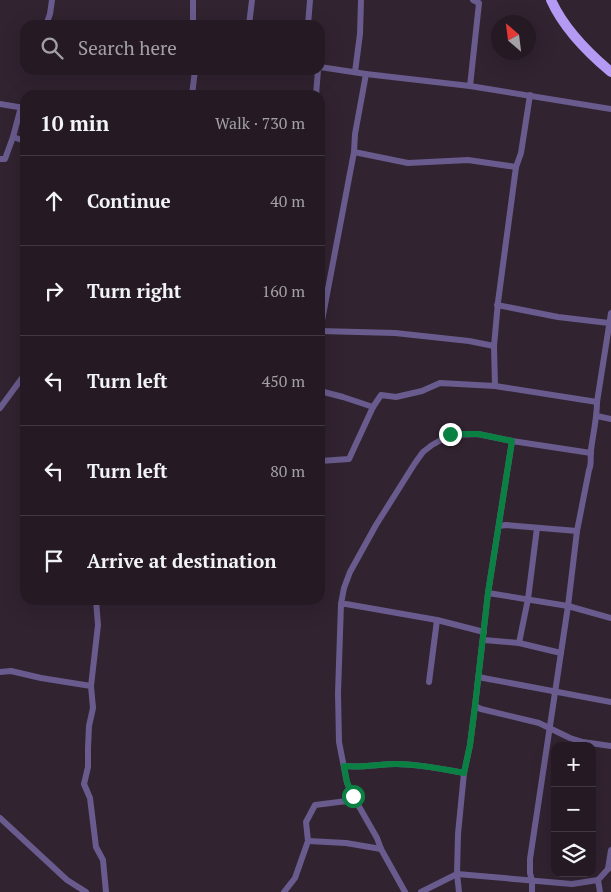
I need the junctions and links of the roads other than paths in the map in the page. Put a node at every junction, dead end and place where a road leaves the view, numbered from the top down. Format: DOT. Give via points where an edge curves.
graph roads {
  1 [pos="52,0"];
  2 [pos="193,0"];
  3 [pos="252,0"];
  4 [pos="310,0"];
  5 [pos="361,0"];
  6 [pos="473,0"];
  7 [pos="551,0"];
  8 [pos="48,20"];
  9 [pos="193,20"];
  10 [pos="250,20"];
  11 [pos="308,20"];
  12 [pos="325,70"];
  13 [pos="355,72"];
  14 [pos="611,72"];
  15 [pos="366,74"];
  16 [pos="194,75"];
  17 [pos="318,75"];
  18 [pos="470,86"];
  19 [pos="193,90"];
  20 [pos="317,90"];
  21 [pos="530,95"];
  22 [pos="0,104"];
  23 [pos="20,107"];
  24 [pos="611,108"];
  25 [pos="20,117"];
  26 [pos="13,137"];
  27 [pos="20,139"];
  28 [pos="354,152"];
  29 [pos="0,159"];
  30 [pos="516,167"];
  31 [pos="325,305"];
  32 [pos="498,305"];
  33 [pos="611,313"];
  34 [pos="609,323"];
  35 [pos="325,331"];
  36 [pos="494,346"];
  37 [pos="20,381"];
  38 [pos="495,386"];
  39 [pos="325,392"];
  40 [pos="597,402"];
  41 [pos="373,406"];
  42 [pos="0,408"];
  43 [pos="597,416"];
  44 [pos="611,419"];
  45 [pos="512,441"];
  46 [pos="590,452"];
  47 [pos="325,461"];
  48 [pos="499,526"];
  49 [pos="537,528"];
  50 [pos="577,531"];
  51 [pos="488,593"];
  52 [pos="528,599"];
  53 [pos="341,604"];
  54 [pos="96,605"];
  55 [pos="568,606"];
  56 [pos="611,618"];
  57 [pos="436,620"];
  58 [pos="484,632"];
  59 [pos="484,640"];
  60 [pos="519,644"];
  61 [pos="561,653"];
  62 [pos="0,672"];
  63 [pos="478,677"];
  64 [pos="429,682"];
  65 [pos="92,686"];
  66 [pos="555,691"];
  67 [pos="611,702"];
  68 [pos="475,706"];
  69 [pos="550,727"];
  70 [pos="611,746"];
  71 [pos="344,766"];
  72 [pos="464,773"];
  73 [pos="355,800"];
  74 [pos="0,818"];
  75 [pos="308,841"];
  76 [pos="381,849"];
  77 [pos="611,850"];
  78 [pos="609,868"];
  79 [pos="457,874"];
  80 [pos="598,880"];
  81 [pos="532,881"];
  82 [pos="86,892"];
  83 [pos="106,892"];
  84 [pos="284,892"];
  85 [pos="405,892"];
  86 [pos="421,892"];
  87 [pos="459,892"];
  88 [pos="532,892"];
  89 [pos="600,892"];
  1 -- 8 [label="street"];
  2 -- 9 [label="street"];
  3 -- 10 [label="street"];
  4 -- 11 [label="street"];
  5 -- 13 [label="street"];
  6 -- 18 [label="street" via="479,3"];
  7 -- 14 [label="highway" via="583,48"];
  12 -- 13 [label="street"];
  13 -- 15 [label="street"];
  15 -- 18 [label="street"];
  15 -- 28 [label="street"];
  16 -- 19 [label="street"];
  17 -- 20 [label="street"];
  18 -- 21 [label="street"];
  21 -- 24 [label="street"];
  21 -- 30 [label="street"];
  22 -- 23 [label="street"];
  25 -- 26 [label="street"];
  26 -- 27 [label="street"];
  26 -- 29 [label="street" via="5,159"];
  28 -- 30 [label="street" via="408,163 468,160"];
  28 -- 31 [label="street"];
  30 -- 32 [label="street"];
  32 -- 34 [label="street"];
  32 -- 36 [label="street"];
  33 -- 34 [label="street"];
  34 -- 40 [label="street"];
  35 -- 36 [label="street" via="395,333"];
  36 -- 38 [label="street"];
  37 -- 42 [label="street"];
  38 -- 40 [label="street"];
  38 -- 41 [label="street" via="440,383 396,397 381,396"];
  39 -- 41 [label="street"];
  40 -- 43 [label="street"];
  41 -- 47 [label="street" via="349,459"];
  43 -- 44 [label="street"];
  43 -- 46 [label="street"];
  45 -- 46 [label="street"];
  45 -- 48 [label="street"];
  45 -- 53 [label="street" via="478,434 450,434 423,452 360,553 344,588"];
  46 -- 50 [label="street"];
  48 -- 49 [label="street"];
  48 -- 51 [label="street"];
  49 -- 50 [label="street"];
  49 -- 52 [label="street"];
  50 -- 55 [label="street"];
  51 -- 52 [label="street"];
  51 -- 58 [label="street"];
  52 -- 55 [label="street"];
  52 -- 60 [label="street"];
  53 -- 57 [label="street"];
  53 -- 71 [label="street" via="338,693 339,742"];
  54 -- 65 [label="street" via="98,625"];
  55 -- 56 [label="street"];
  55 -- 61 [label="street"];
  57 -- 58 [label="street"];
  57 -- 64 [label="street"];
  58 -- 59 [label="street"];
  59 -- 60 [label="street"];
  59 -- 63 [label="street"];
  60 -- 61 [label="street"];
  61 -- 66 [label="street"];
  62 -- 65 [label="street" via="11,670"];
  63 -- 66 [label="street"];
  63 -- 68 [label="street"];
  65 -- 83 [label="street" via="93,708 84,784 90,798 96,847 104,860"];
  66 -- 67 [label="street"];
  66 -- 69 [label="street"];
  68 -- 69 [label="street"];
  68 -- 72 [label="street"];
  69 -- 70 [label="street" via="570,738"];
  69 -- 81 [label="street" via="530,859"];
  71 -- 72 [label="street" via="396,764"];
  71 -- 73 [label="street"];
  72 -- 79 [label="street"];
  73 -- 75 [label="street" via="315,805 306,822"];
  73 -- 76 [label="street"];
  74 -- 82 [label="street" via="67,880"];
  75 -- 76 [label="street"];
  75 -- 84 [label="street" via="295,878"];
  76 -- 85 [label="street"];
  77 -- 78 [label="street"];
  78 -- 80 [label="street"];
  79 -- 81 [label="street"];
  79 -- 86 [label="street"];
  79 -- 87 [label="street"];
  80 -- 81 [label="street" via="572,884"];
  80 -- 89 [label="street"];
  81 -- 88 [label="street"];
}
